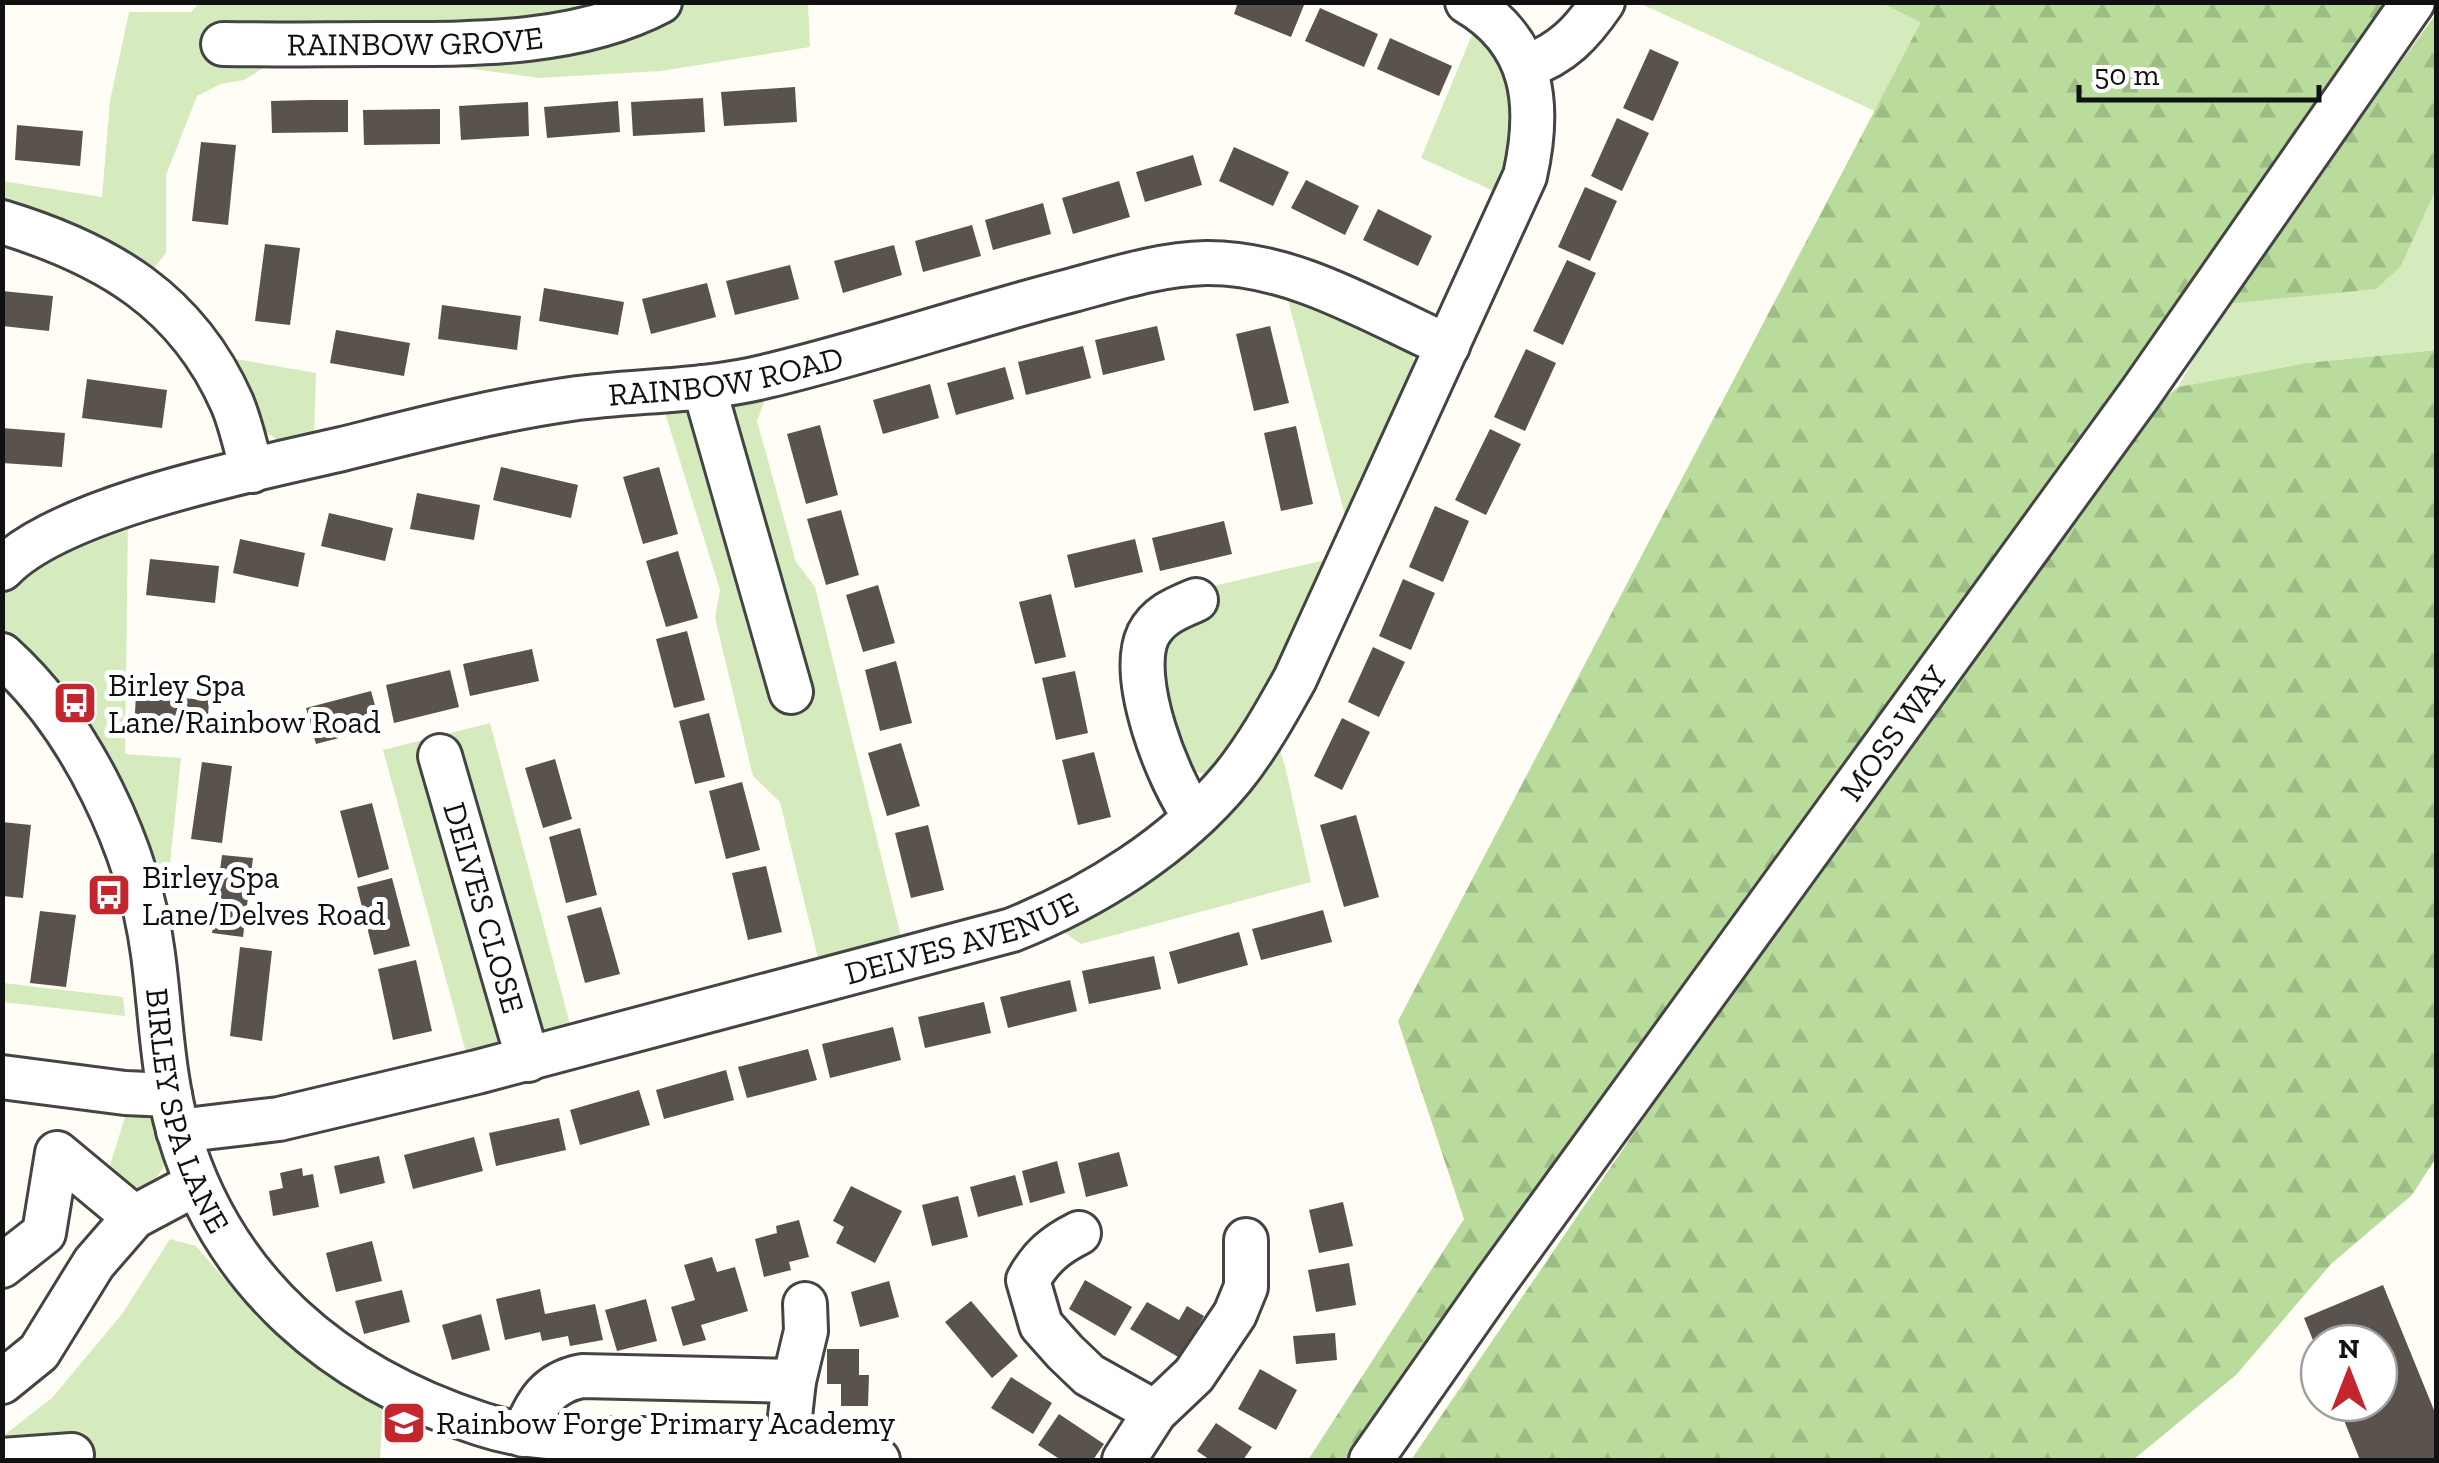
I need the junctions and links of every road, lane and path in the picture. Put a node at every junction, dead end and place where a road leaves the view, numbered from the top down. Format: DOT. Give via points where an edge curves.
graph roads {
  1 [pos="660,2"];
  2 [pos="1467,2"];
  3 [pos="1603,2"];
  4 [pos="2413,2"];
  5 [pos="223,44"];
  6 [pos="1524,67"];
  7 [pos="2,222"];
  8 [pos="1448,346"];
  9 [pos="704,387"];
  10 [pos="252,470"];
  11 [pos="2,568"];
  12 [pos="1196,600"];
  13 [pos="2,656"];
  14 [pos="791,692"];
  15 [pos="440,756"];
  16 [pos="1196,817"];
  17 [pos="528,1060"];
  18 [pos="2,1078"];
  19 [pos="174,1113"];
  20 [pos="196,1184"];
  21 [pos="134,1217"];
  22 [pos="44,1234"];
  23 [pos="1079,1234"];
  24 [pos="1246,1240"];
  25 [pos="94,1263"];
  26 [pos="2,1266"];
  27 [pos="805,1304"];
  28 [pos="21,1349"];
  29 [pos="794,1381"];
  30 [pos="2,1382"];
  31 [pos="1155,1412"];
  32 [pos="523,1435"];
  33 [pos="787,1444"];
  34 [pos="72,1454"];
  35 [pos="2,1460"];
  36 [pos="878,1460"];
  37 [pos="1124,1460"];
  38 [pos="1371,1460"];
  1 -- 5 [label="street, RAINBOW GROVE" via="590,28 526,38"];
  2 -- 6 [label="street" via="1505,32"];
  3 -- 6 [label="street" via="1562,51"];
  4 -- 38 [label="street, MOSS WAY" via="2142,391"];
  6 -- 8 [label="street, DELVES AVENUE" via="1533,102 1525,176"];
  7 -- 10 [label="street" via="106,265 186,326 234,406"];
  8 -- 9 [label="street, RAINBOW ROAD" via="1288,275 1206,263 1117,278 766,377"];
  8 -- 16 [label="street, DELVES AVENUE" via="1295,679 1265,733"];
  9 -- 10 [label="street, RAINBOW ROAD" via="521,406"];
  9 -- 14 [label="street"];
  10 -- 11 [label="street, RAINBOW ROAD" via="60,529"];
  12 -- 16 [label="street" via="1160,618 1141,656 1156,739"];
  13 -- 19 [label="street, BIRLEY SPA LANE" via="79,754 124,842 152,950"];
  15 -- 17 [label="street, DELVES CLOSE"];
  16 -- 17 [label="street, DELVES AVENUE" via="1076,901 1012,930"];
  17 -- 19 [label="street, DELVES AVENUE" via="279,1120"];
  18 -- 19 [label="street, DELVES AVENUE" via="136,1094"];
  19 -- 20 [label="street, BIRLEY SPA LANE"];
  20 -- 21 [label="street"];
  20 -- 32 [label="street, BIRLEY SPA LANE" via="251,1277 320,1343 444,1411"];
  21 -- 22 [label="street" via="57,1152"];
  21 -- 25 [label="street"];
  22 -- 25 [label="street"];
  22 -- 26 [label="street"];
  23 -- 31 [label="street" via="1038,1262 1028,1280 1041,1325 1089,1375"];
  24 -- 31 [label="street" via="1246,1287 1235,1314 1194,1375"];
  25 -- 28 [label="street"];
  27 -- 29 [label="street"];
  28 -- 30 [label="street"];
  29 -- 32 [label="street" via="582,1376 550,1388"];
  29 -- 33 [label="street"];
  31 -- 37 [label="street"];
  32 -- 33 [label="street, BIRLEY SPA LANE"];
  33 -- 36 [label="street, BIRLEY SPA LANE"];
  34 -- 35 [label="street"];
}
